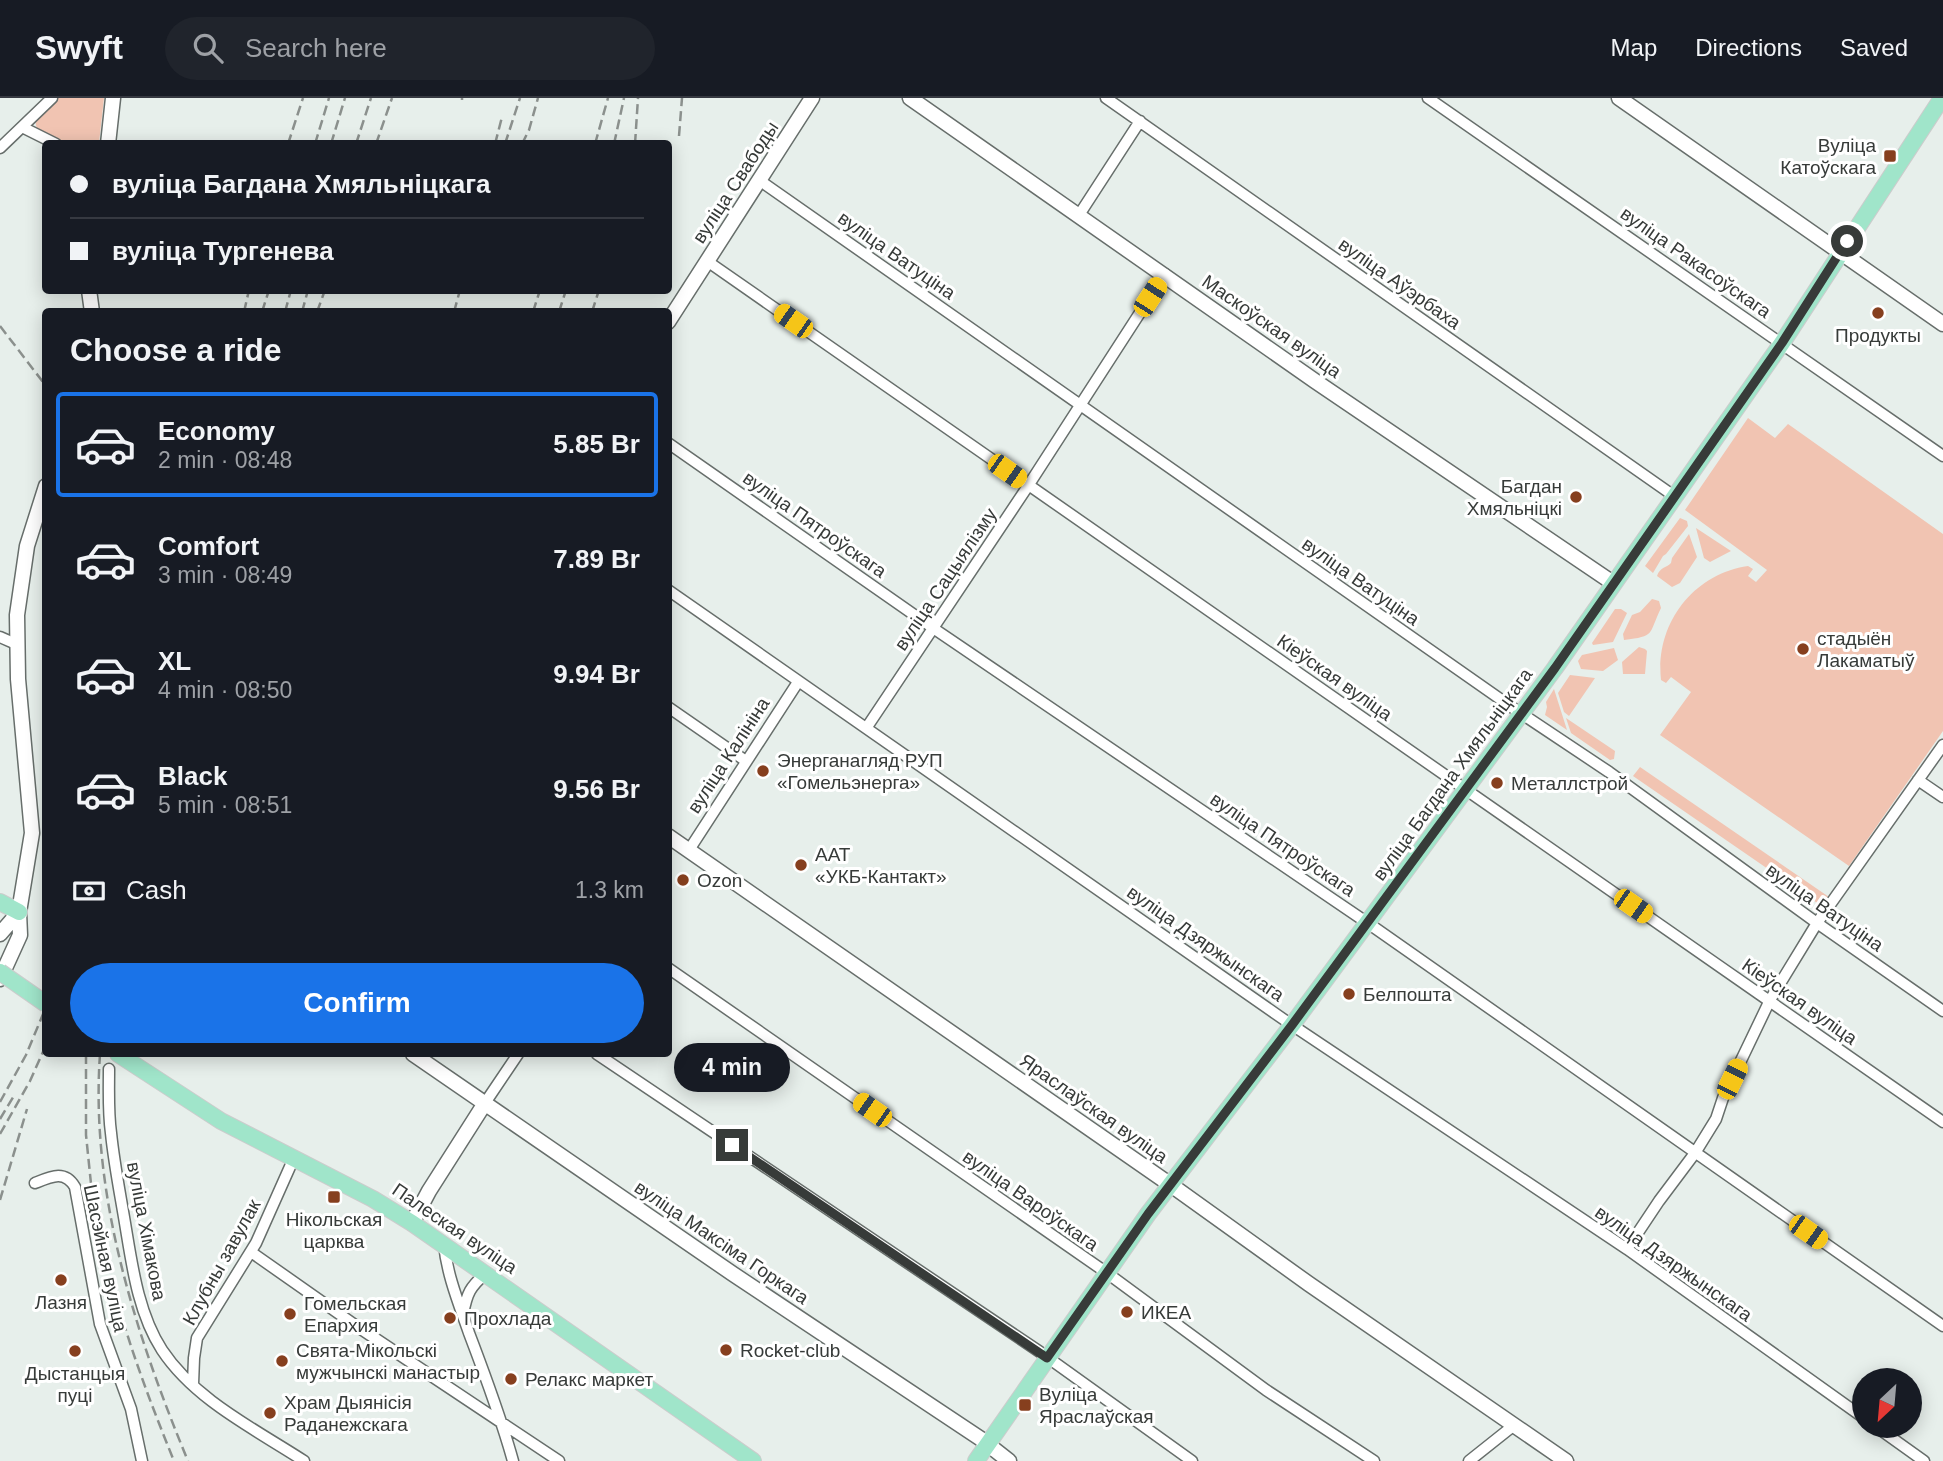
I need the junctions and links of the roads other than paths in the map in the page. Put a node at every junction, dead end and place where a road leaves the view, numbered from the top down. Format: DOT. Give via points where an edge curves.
graph roads {
  1 [pos="52,98"];
  2 [pos="113,98"];
  3 [pos="812,98"];
  4 [pos="910,98"];
  5 [pos="1428,98"];
  6 [pos="1619,98"];
  7 [pos="1942,98"];
  8 [pos="1108,99"];
  9 [pos="1140,121"];
  10 [pos="22,127"];
  11 [pos="48,140"];
  12 [pos="108,140"];
  13 [pos="0,148"];
  14 [pos="759,180"];
  15 [pos="1079,215"];
  16 [pos="1840,251"];
  17 [pos="707,261"];
  18 [pos="1165,274"];
  19 [pos="672,316"];
  20 [pos="1943,324"];
  21 [pos="1782,343"];
  22 [pos="1080,405"];
  23 [pos="672,446"];
  24 [pos="1943,456"];
  25 [pos="1028,486"];
  26 [pos="1674,496"];
  27 [pos="42,499"];
  28 [pos="1613,583"];
  29 [pos="672,593"];
  30 [pos="933,628"];
  31 [pos="0,637"];
  32 [pos="16,644"];
  33 [pos="798,682"];
  34 [pos="672,710"];
  35 [pos="1522,714"];
  36 [pos="867,727"];
  37 [pos="1943,745"];
  38 [pos="746,761"];
  39 [pos="1918,780"];
  40 [pos="1466,790"];
  41 [pos="1943,797"];
  42 [pos="672,839"];
  43 [pos="689,850"];
  44 [pos="0,902"];
  45 [pos="19,912"];
  46 [pos="1368,923"];
  47 [pos="1816,923"];
  48 [pos="0,934"];
  49 [pos="672,971"];
  50 [pos="0,972"];
  51 [pos="0,979"];
  52 [pos="1770,1000"];
  53 [pos="42,1001"];
  54 [pos="1943,1011"];
  55 [pos="1292,1025"];
  56 [pos="123,1057"];
  57 [pos="417,1057"];
  58 [pos="516,1057"];
  59 [pos="601,1057"];
  60 [pos="109,1069"];
  61 [pos="485,1103"];
  62 [pos="1943,1122"];
  63 [pos="1695,1153"];
  64 [pos="293,1160"];
  65 [pos="35,1182"];
  66 [pos="1170,1185"];
  67 [pos="412,1223"];
  68 [pos="444,1244"];
  69 [pos="1627,1249"];
  70 [pos="251,1252"];
  71 [pos="486,1273"];
  72 [pos="1107,1273"];
  73 [pos="451,1276"];
  74 [pos="473,1284"];
  75 [pos="463,1314"];
  76 [pos="1943,1326"];
  77 [pos="1047,1358"];
  78 [pos="193,1384"];
  79 [pos="1852,1409"];
  80 [pos="502,1424"];
  81 [pos="1513,1426"];
  82 [pos="1892,1438"];
  83 [pos="987,1445"];
  84 [pos="142,1461"];
  85 [pos="304,1461"];
  86 [pos="513,1461"];
  87 [pos="559,1461"];
  88 [pos="753,1461"];
  89 [pos="976,1461"];
  90 [pos="1010,1461"];
  91 [pos="1192,1461"];
  92 [pos="1374,1461"];
  93 [pos="1469,1461"];
  94 [pos="1566,1461"];
  95 [pos="1924,1461"];
  1 -- 10 [label="street"];
  2 -- 12 [label="street"];
  3 -- 14 [label="street, вуліца Свабоды"];
  4 -- 15 [label="street, Маскоўская вуліца"];
  5 -- 21 [label="street, вуліца Ракасоўскага"];
  6 -- 16 [label="street"];
  7 -- 16 [label="main road, вуліца Багдана Хмяльніцкага"];
  8 -- 9 [label="street, вуліца Аўэрбаха"];
  9 -- 15 [label="street"];
  9 -- 26 [label="street, вуліца Аўэрбаха"];
  10 -- 11 [label="street"];
  10 -- 13 [label="street"];
  14 -- 17 [label="street, вуліца Свабоды"];
  14 -- 22 [label="street, вуліца Ватуціна"];
  15 -- 18 [label="street, Маскоўская вуліца"];
  16 -- 20 [label="street"];
  16 -- 21 [label="main road, вуліца Багдана Хмяльніцкага"];
  17 -- 19 [label="street, вуліца Свабоды"];
  17 -- 25 [label="street, Кіеўская вуліца"];
  18 -- 22 [label="street, вуліца Сацыялізму"];
  18 -- 28 [label="street, Маскоўская вуліца"];
  21 -- 24 [label="street, вуліца Ракасоўскага"];
  21 -- 26 [label="main road, вуліца Багдана Хмяльніцкага"];
  22 -- 25 [label="street, вуліца Сацыялізму"];
  22 -- 35 [label="street, вуліца Ватуціна"];
  23 -- 30 [label="street, вуліца Пятроўскага"];
  25 -- 30 [label="street, вуліца Сацыялізму"];
  25 -- 40 [label="street, Кіеўская вуліца"];
  26 -- 28 [label="main road, вуліца Багдана Хмяльніцкага"];
  27 -- 32 [label="street" via="27,546"];
  28 -- 35 [label="main road, вуліца Багдана Хмяльніцкага"];
  29 -- 33 [label="street, вуліца Дзяржынскага"];
  30 -- 36 [label="street, вуліца Сацыялізму"];
  30 -- 46 [label="street, вуліца Пятроўскага"];
  31 -- 32 [label="street"];
  32 -- 45 [label="street" via="32,833"];
  33 -- 36 [label="street, вуліца Дзяржынскага"];
  33 -- 38 [label="street, вуліца Калініна"];
  34 -- 38 [label="street"];
  35 -- 40 [label="main road, вуліца Багдана Хмяльніцкага"];
  35 -- 47 [label="street, вуліца Ватуціна"];
  36 -- 55 [label="street, вуліца Дзяржынскага"];
  37 -- 39 [label="street"];
  38 -- 43 [label="street, вуліца Калініна"];
  39 -- 41 [label="street"];
  39 -- 47 [label="street"];
  40 -- 46 [label="main road, вуліца Багдана Хмяльніцкага"];
  40 -- 52 [label="street, Кіеўская вуліца"];
  42 -- 43 [label="street, Яраслаўская вуліца"];
  43 -- 66 [label="street, Яраслаўская вуліца"];
  44 -- 45 [label="main road"];
  45 -- 48 [label="street"];
  45 -- 51 [label="street" via="20,935"];
  46 -- 55 [label="main road, вуліца Багдана Хмяльніцкага"];
  46 -- 63 [label="street, вуліца Пятроўскага"];
  47 -- 52 [label="street"];
  47 -- 54 [label="street, вуліца Ватуціна"];
  49 -- 72 [label="street, вуліца Вароўскага"];
  50 -- 53 [label="main road, bridge"];
  52 -- 62 [label="street, Кіеўская вуліца"];
  52 -- 63 [label="street" via="1716,1119"];
  55 -- 66 [label="main road, вуліца Багдана Хмяльніцкага"];
  55 -- 69 [label="street, вуліца Дзяржынскага"];
  56 -- 64 [label="main road, Палеская вуліца" via="221,1121"];
  57 -- 61 [label="street, вуліца Максіма Горкага"];
  58 -- 61 [label="street"];
  59 -- 77 [label="street"];
  60 -- 78 [label="street, вуліца Хімакова" via="110,1131 140,1300 162,1350"];
  61 -- 67 [label="street"];
  61 -- 83 [label="street, вуліца Максіма Горкага"];
  63 -- 69 [label="street"];
  63 -- 76 [label="street, вуліца Пятроўскага"];
  64 -- 67 [label="main road, Палеская вуліца"];
  64 -- 70 [label="street, Клубны завулак"];
  65 -- 84 [label="street, Шасэйная вуліца" via="61,1175 70,1178 75,1187 100,1324 131,1409"];
  66 -- 72 [label="main road, вуліца Багдана Хмяльніцкага"];
  66 -- 81 [label="street, Яраслаўская вуліца"];
  67 -- 68 [label="main road, Палеская вуліца"];
  68 -- 71 [label="main road, Палеская вуліца"];
  68 -- 73 [label="street"];
  69 -- 79 [label="street, вуліца Дзяржынскага"];
  70 -- 78 [label="street, Клубны завулак" via="197,1338"];
  70 -- 80 [label="street"];
  71 -- 74 [label="street"];
  71 -- 88 [label="main road, Палеская вуліца"];
  72 -- 77 [label="main road, вуліца Багдана Хмяльніцкага"];
  72 -- 92 [label="street, вуліца Вароўскага" via="1266,1390"];
  73 -- 74 [label="street, Палеская вуліца" via="461,1284"];
  73 -- 75 [label="street"];
  74 -- 75 [label="street"];
  75 -- 80 [label="street"];
  77 -- 83 [label="main road, вуліца Багдана Хмяльніцкага"];
  77 -- 91 [label="street"];
  78 -- 85 [label="street, вуліца Хімакова"];
  80 -- 86 [label="street"];
  80 -- 87 [label="street"];
  81 -- 93 [label="street"];
  81 -- 94 [label="street, Яраслаўская вуліца"];
  82 -- 95 [label="street"];
  83 -- 89 [label="main road, вуліца Багдана Хмяльніцкага"];
  83 -- 90 [label="street, вуліца Максіма Горкага"];
}
